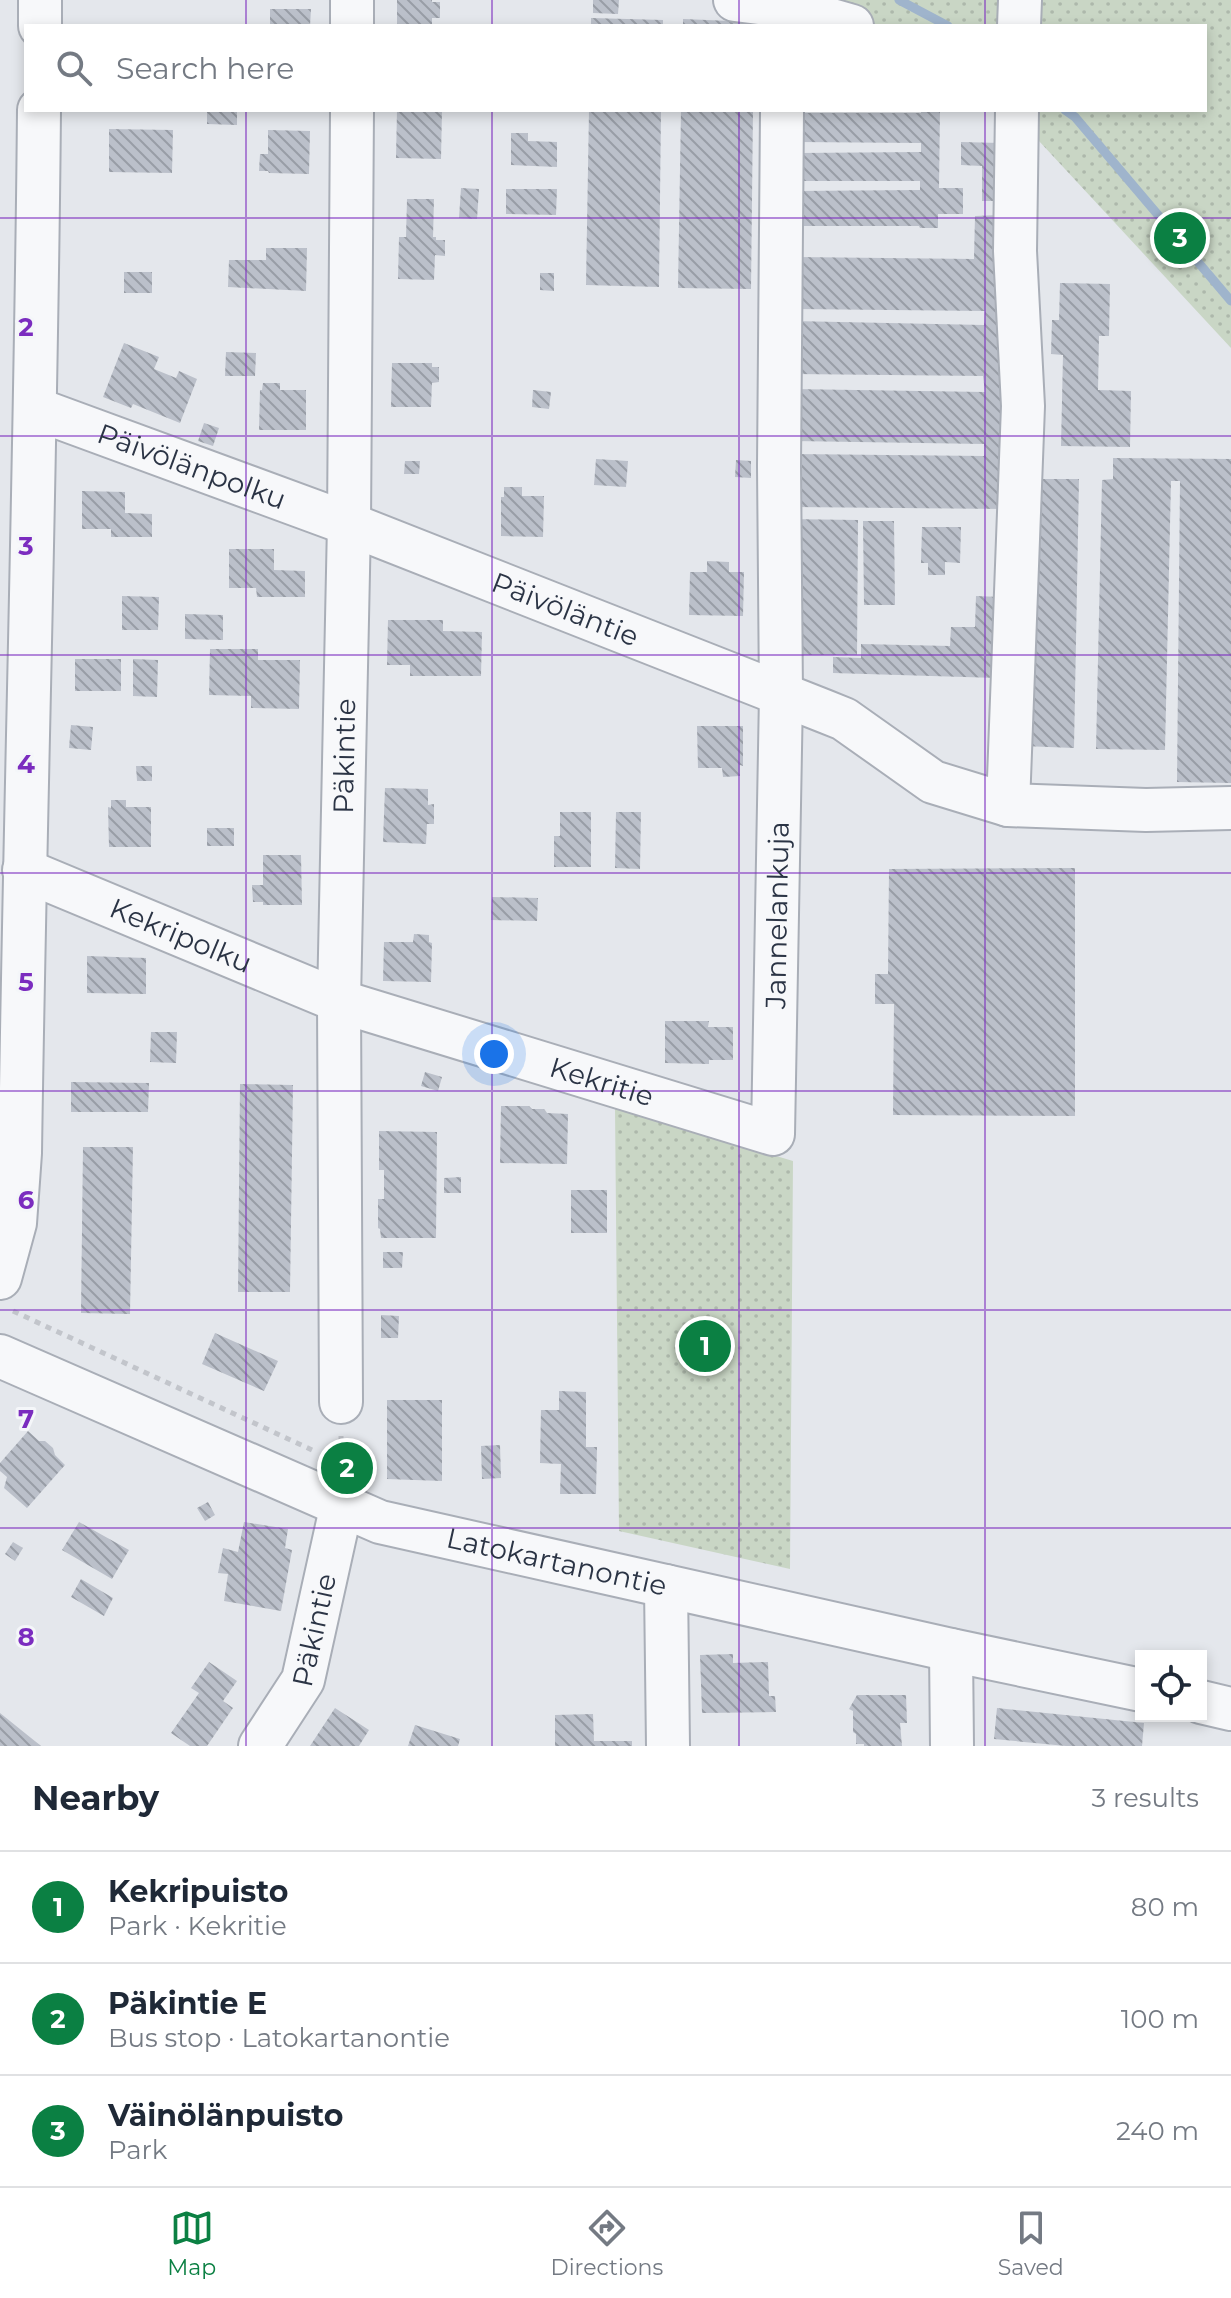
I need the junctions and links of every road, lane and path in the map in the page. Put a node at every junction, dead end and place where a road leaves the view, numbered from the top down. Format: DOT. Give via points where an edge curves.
graph roads {
  1 [pos="40,0"];
  2 [pos="352,0"];
  3 [pos="735,0"];
  4 [pos="1020,0"];
  5 [pos="783,16"];
  6 [pos="40,24"];
  7 [pos="352,24"];
  8 [pos="838,24"];
  9 [pos="1019,24"];
  10 [pos="39,112"];
  11 [pos="352,112"];
  12 [pos="782,112"];
  13 [pos="1010,115"];
  14 [pos="36,409"];
  15 [pos="349,524"];
  16 [pos="15,570"];
  17 [pos="781,695"];
  18 [pos="1008,805"];
  19 [pos="1231,808"];
  20 [pos="24,870"];
  21 [pos="339,1001"];
  22 [pos="773,1134"];
  23 [pos="6,1294"];
  24 [pos="0,1356"];
  25 [pos="341,1402"];
  26 [pos="313,1450"];
  27 [pos="327,1457"];
  28 [pos="344,1486"];
  29 [pos="666,1586"];
  30 [pos="951,1650"];
  31 [pos="1135,1689"];
  32 [pos="1207,1703"];
  33 [pos="1231,1709"];
  34 [pos="260,1746"];
  35 [pos="668,1746"];
  36 [pos="952,1746"];
  1 -- 6 [label="street"];
  2 -- 7 [label="street"];
  3 -- 5 [label="street"];
  4 -- 9 [label="street"];
  5 -- 8 [label="street"];
  10 -- 14 [label="street"];
  11 -- 15 [label="street, Päkintie"];
  12 -- 17 [label="street, Jannelankuja"];
  13 -- 18 [label="street" via="1023,406"];
  14 -- 15 [label="street, Päivölänpolku"];
  14 -- 16 [label="street"];
  15 -- 17 [label="street, Päivöläntie"];
  15 -- 21 [label="street, Päkintie"];
  16 -- 20 [label="street"];
  17 -- 18 [label="street, Päivöläntie" via="844,719 933,782"];
  17 -- 22 [label="street, Jannelankuja"];
  18 -- 19 [label="street, Päivöläntie"];
  20 -- 21 [label="street, Kekripolku"];
  20 -- 23 [label="street" via="20,1153"];
  21 -- 22 [label="street, Kekritie"];
  21 -- 25 [label="street, Päkintie"];
  23 -- 26 [label="path"];
  24 -- 28 [label="street, Latokartanontie"];
  27 -- 28 [label="path"];
  28 -- 29 [label="street, Latokartanontie" via="380,1522"];
  28 -- 34 [label="street, Päkintie" via="303,1680"];
  29 -- 30 [label="street, Latokartanontie"];
  29 -- 35 [label="street"];
  30 -- 31 [label="street, Latokartanontie"];
  30 -- 36 [label="street"];
  32 -- 33 [label="street"];
}
